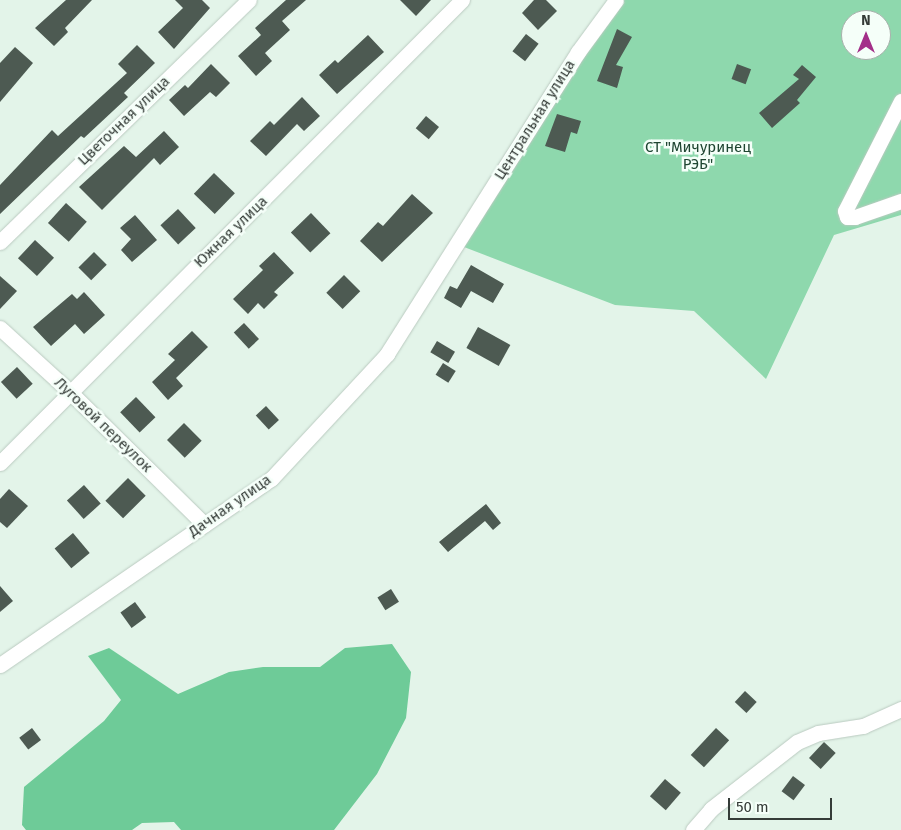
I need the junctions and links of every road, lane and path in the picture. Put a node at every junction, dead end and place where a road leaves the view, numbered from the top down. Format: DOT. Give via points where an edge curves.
graph roads {
  1 [pos="249,0"];
  2 [pos="462,0"];
  3 [pos="616,0"];
  4 [pos="901,101"];
  5 [pos="901,201"];
  6 [pos="0,242"];
  7 [pos="455,246"];
  8 [pos="0,328"];
  9 [pos="69,391"];
  10 [pos="0,463"];
  11 [pos="204,524"];
  12 [pos="0,665"];
  13 [pos="901,709"];
  14 [pos="693,830"];
  1 -- 6 [label="street, Цветочная улица"];
  2 -- 9 [label="street, Южная улица" via="338,127"];
  3 -- 7 [label="street, Центральная улица" via="578,52"];
  4 -- 5 [label="street" via="845,211 847,217 855,217"];
  7 -- 11 [label="street, Дачная улица" via="387,354 271,479"];
  8 -- 9 [label="street, Луговой переулок"];
  9 -- 10 [label="street, Южная улица"];
  9 -- 11 [label="street, Луговой переулок"];
  11 -- 12 [label="street, Дачная улица"];
  13 -- 14 [label="street" via="863,726 818,733 775,756 711,810"];
}
